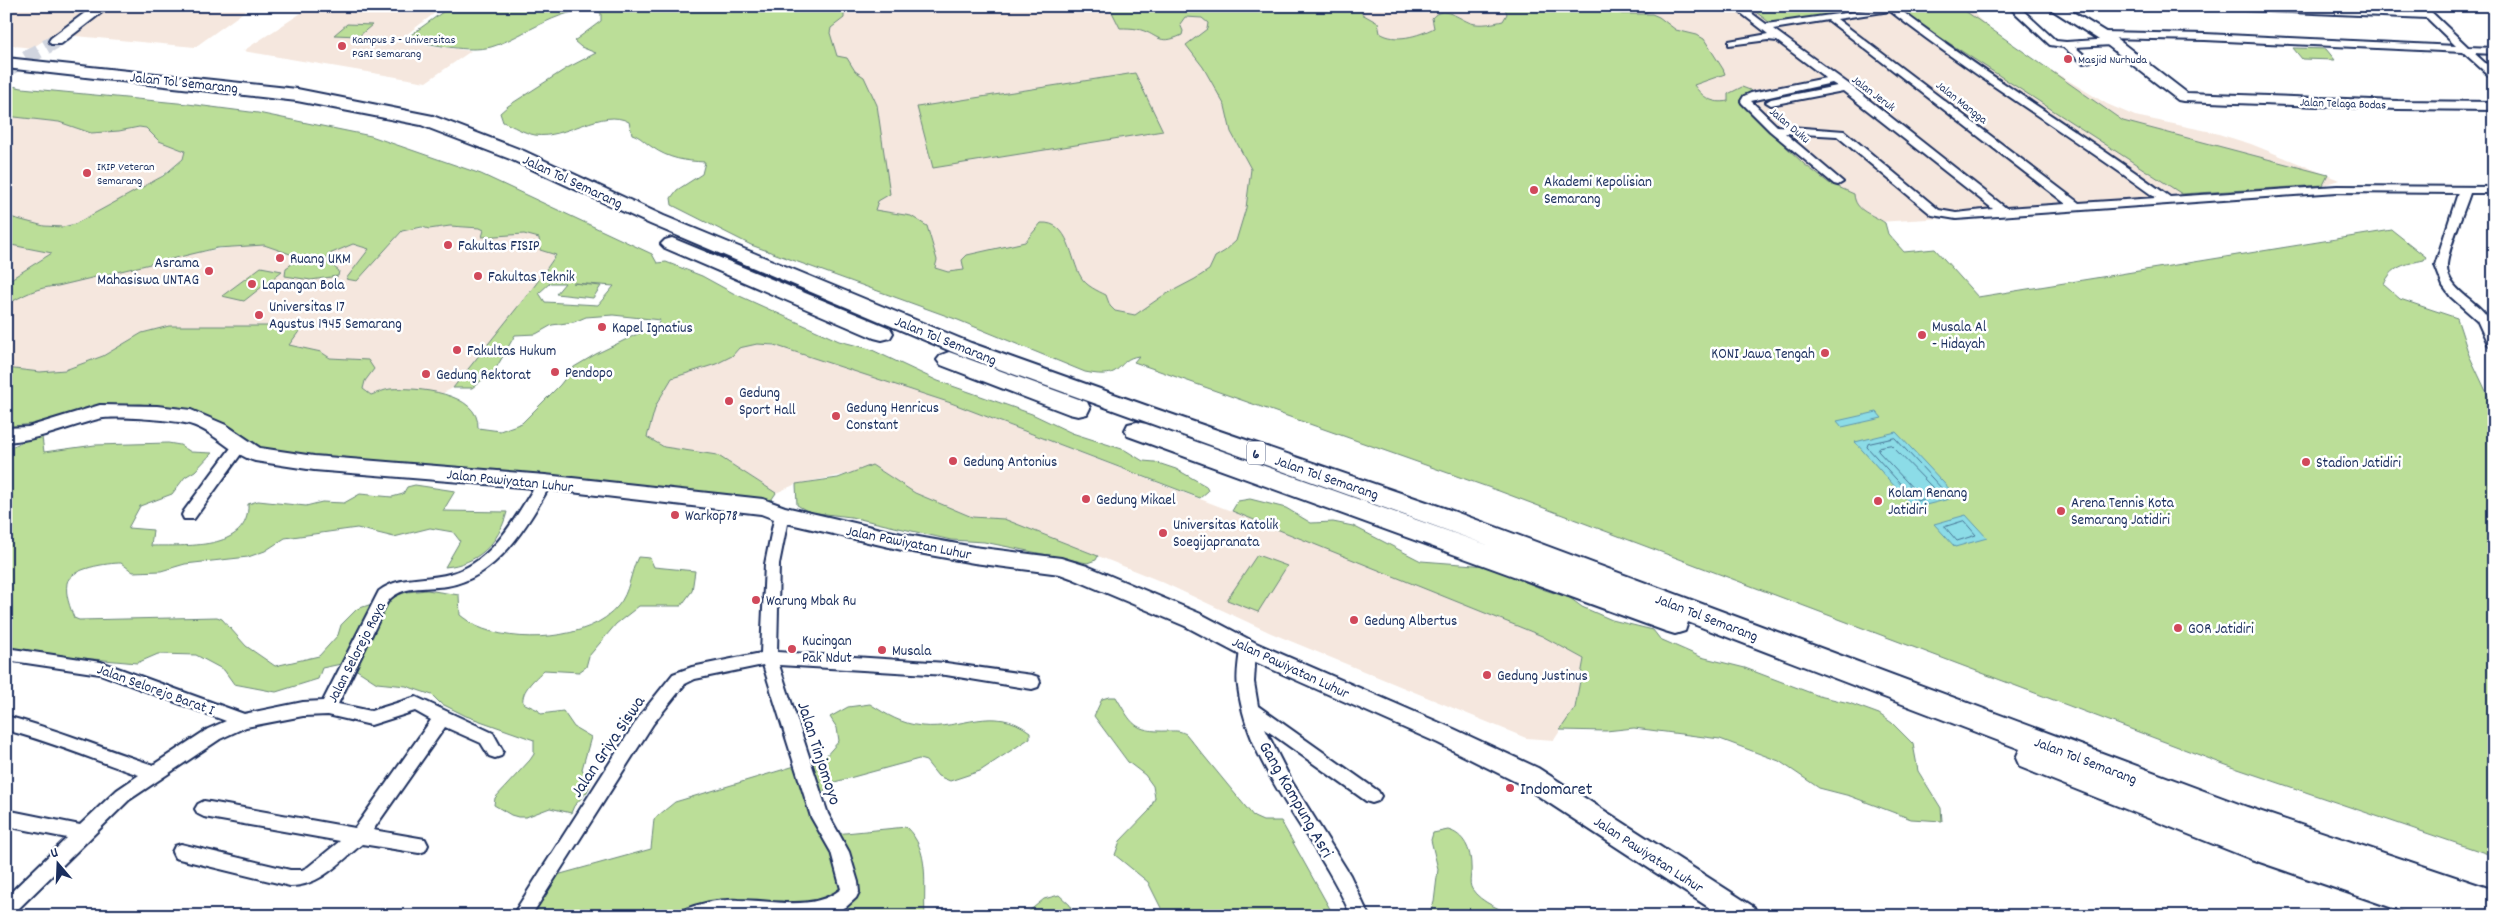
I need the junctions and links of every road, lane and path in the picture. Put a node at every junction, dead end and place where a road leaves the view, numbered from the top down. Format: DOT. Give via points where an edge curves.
graph roads {
  1 [pos="103,6"];
  2 [pos="1639,6"];
  3 [pos="1662,6"];
  4 [pos="1736,6"];
  5 [pos="2012,6"];
  6 [pos="2053,6"];
  7 [pos="2224,6"];
  8 [pos="2421,6"];
  9 [pos="1890,7"];
  10 [pos="2429,15"];
  11 [pos="1829,17"];
  12 [pos="1766,27"];
  13 [pos="2107,38"];
  14 [pos="1783,39"];
  15 [pos="56,41"];
  16 [pos="1732,42"];
  17 [pos="2066,45"];
  18 [pos="2467,51"];
  19 [pos="2494,51"];
  20 [pos="2086,62"];
  21 [pos="6,63"];
  22 [pos="6,72"];
  23 [pos="2494,77"];
  24 [pos="1835,79"];
  25 [pos="1846,87"];
  26 [pos="2494,106"];
  27 [pos="1756,112"];
  28 [pos="1774,129"];
  29 [pos="1838,182"];
  30 [pos="2465,190"];
  31 [pos="2494,190"];
  32 [pos="2169,202"];
  33 [pos="2078,208"];
  34 [pos="2003,212"];
  35 [pos="2494,344"];
  36 [pos="6,436"];
  37 [pos="241,444"];
  38 [pos="545,482"];
  39 [pos="782,514"];
  40 [pos="189,515"];
  41 [pos="1248,649"];
  42 [pos="6,654"];
  43 [pos="769,658"];
  44 [pos="1032,682"];
  45 [pos="328,708"];
  46 [pos="1251,710"];
  47 [pos="442,718"];
  48 [pos="244,721"];
  49 [pos="6,723"];
  50 [pos="495,751"];
  51 [pos="154,773"];
  52 [pos="1372,796"];
  53 [pos="204,809"];
  54 [pos="6,818"];
  55 [pos="84,834"];
  56 [pos="358,837"];
  57 [pos="419,845"];
  58 [pos="181,852"];
  59 [pos="2494,906"];
  60 [pos="6,910"];
  61 [pos="522,916"];
  62 [pos="689,916"];
  63 [pos="1360,916"];
  64 [pos="1745,916"];
  65 [pos="2463,916"];
  1 -- 15 [label="main road"];
  2 -- 3 [label="street"];
  4 -- 12 [label="street, Jalan Jeruk"];
  5 -- 17 [label="street" via="2048,40"];
  6 -- 13 [label="main road"];
  7 -- 10 [label="street"];
  8 -- 10 [label="street"];
  9 -- 11 [label="street"];
  9 -- 32 [label="street" via="1949,52 2098,150"];
  10 -- 18 [label="street"];
  11 -- 12 [label="street"];
  11 -- 33 [label="street, Jalan Mangga"];
  12 -- 14 [label="street, Jalan Jeruk"];
  13 -- 17 [label="street"];
  13 -- 18 [label="street" via="2205,37"];
  13 -- 26 [label="main road, Jalan Telaga Bodas" via="2177,95 2192,99"];
  14 -- 16 [label="street" via="1768,37"];
  14 -- 24 [label="street, Jalan Jeruk"];
  17 -- 20 [label="street"];
  18 -- 19 [label="street"];
  18 -- 23 [label="street"];
  21 -- 59 [label="highway, Jalan Tol Semarang / 6" via="297,95 426,120 517,155 657,220 963,348 1441,517 2246,821"];
  22 -- 65 [label="highway, Jalan Tol Semarang / 6" via="279,101 408,128 506,167 734,272 986,375 1847,685 2262,849"];
  24 -- 25 [label="street, Jalan Jeruk"];
  24 -- 27 [label="street" via="1748,98 1746,101"];
  25 -- 27 [label="street, Jalan Duku" via="1761,103 1755,106"];
  25 -- 34 [label="street, Jalan Jeruk"];
  27 -- 28 [label="street, Jalan Duku"];
  28 -- 29 [label="street, Jalan Duku"];
  28 -- 34 [label="street" via="1840,133 1936,214 1956,216"];
  30 -- 31 [label="street"];
  30 -- 32 [label="street" via="2337,189"];
  30 -- 35 [label="street" via="2441,265 2447,283 2482,318"];
  32 -- 33 [label="street"];
  33 -- 34 [label="street"];
  36 -- 37 [label="main road, Jalan Pawiyatan Luhur" via="28,434 100,412 138,411 191,417"];
  37 -- 38 [label="main road, Jalan Pawiyatan Luhur" via="255,454 314,463"];
  37 -- 40 [label="street"];
  38 -- 39 [label="main road, Jalan Pawiyatan Luhur" via="763,507"];
  38 -- 45 [label="street, Jalan Selorejo Raya" via="500,550 486,562 450,580 403,584 384,595"];
  39 -- 41 [label="main road, Jalan Pawiyatan Luhur" via="911,544 1061,566 1193,620"];
  39 -- 43 [label="street, Jalan Tinjomoyo" via="772,564"];
  41 -- 46 [label="street, Gang Kampung Asri" via="1246,686"];
  41 -- 64 [label="main road, Jalan Pawiyatan Luhur" via="1529,776"];
  42 -- 48 [label="street, Jalan Selorejo Barat I" via="101,668"];
  43 -- 44 [label="street, Jalan Griya Siswa" via="946,669"];
  43 -- 61 [label="street, Jalan Griya Siswa" via="706,669 679,679 642,727"];
  43 -- 62 [label="street, Jalan Tinjomoyo" via="820,816 834,838 849,876 850,892 841,902 823,910 739,908 703,910"];
  45 -- 47 [label="street" via="371,718 416,704"];
  45 -- 48 [label="street, Jalan Selorejo Raya" via="303,709"];
  46 -- 52 [label="street"];
  46 -- 63 [label="street, Gang Kampung Asri" via="1262,742 1280,777 1344,881"];
  47 -- 50 [label="street" via="486,738"];
  47 -- 56 [label="street"];
  48 -- 51 [label="street, Jalan Selorejo Raya" via="214,734"];
  49 -- 51 [label="street" via="45,733"];
  51 -- 55 [label="street, Jalan Selorejo Raya" via="123,795"];
  53 -- 56 [label="street"];
  54 -- 55 [label="street"];
  55 -- 60 [label="street, Jalan Selorejo Raya"];
  56 -- 57 [label="street"];
  56 -- 58 [label="street" via="314,873 297,879"];
}
